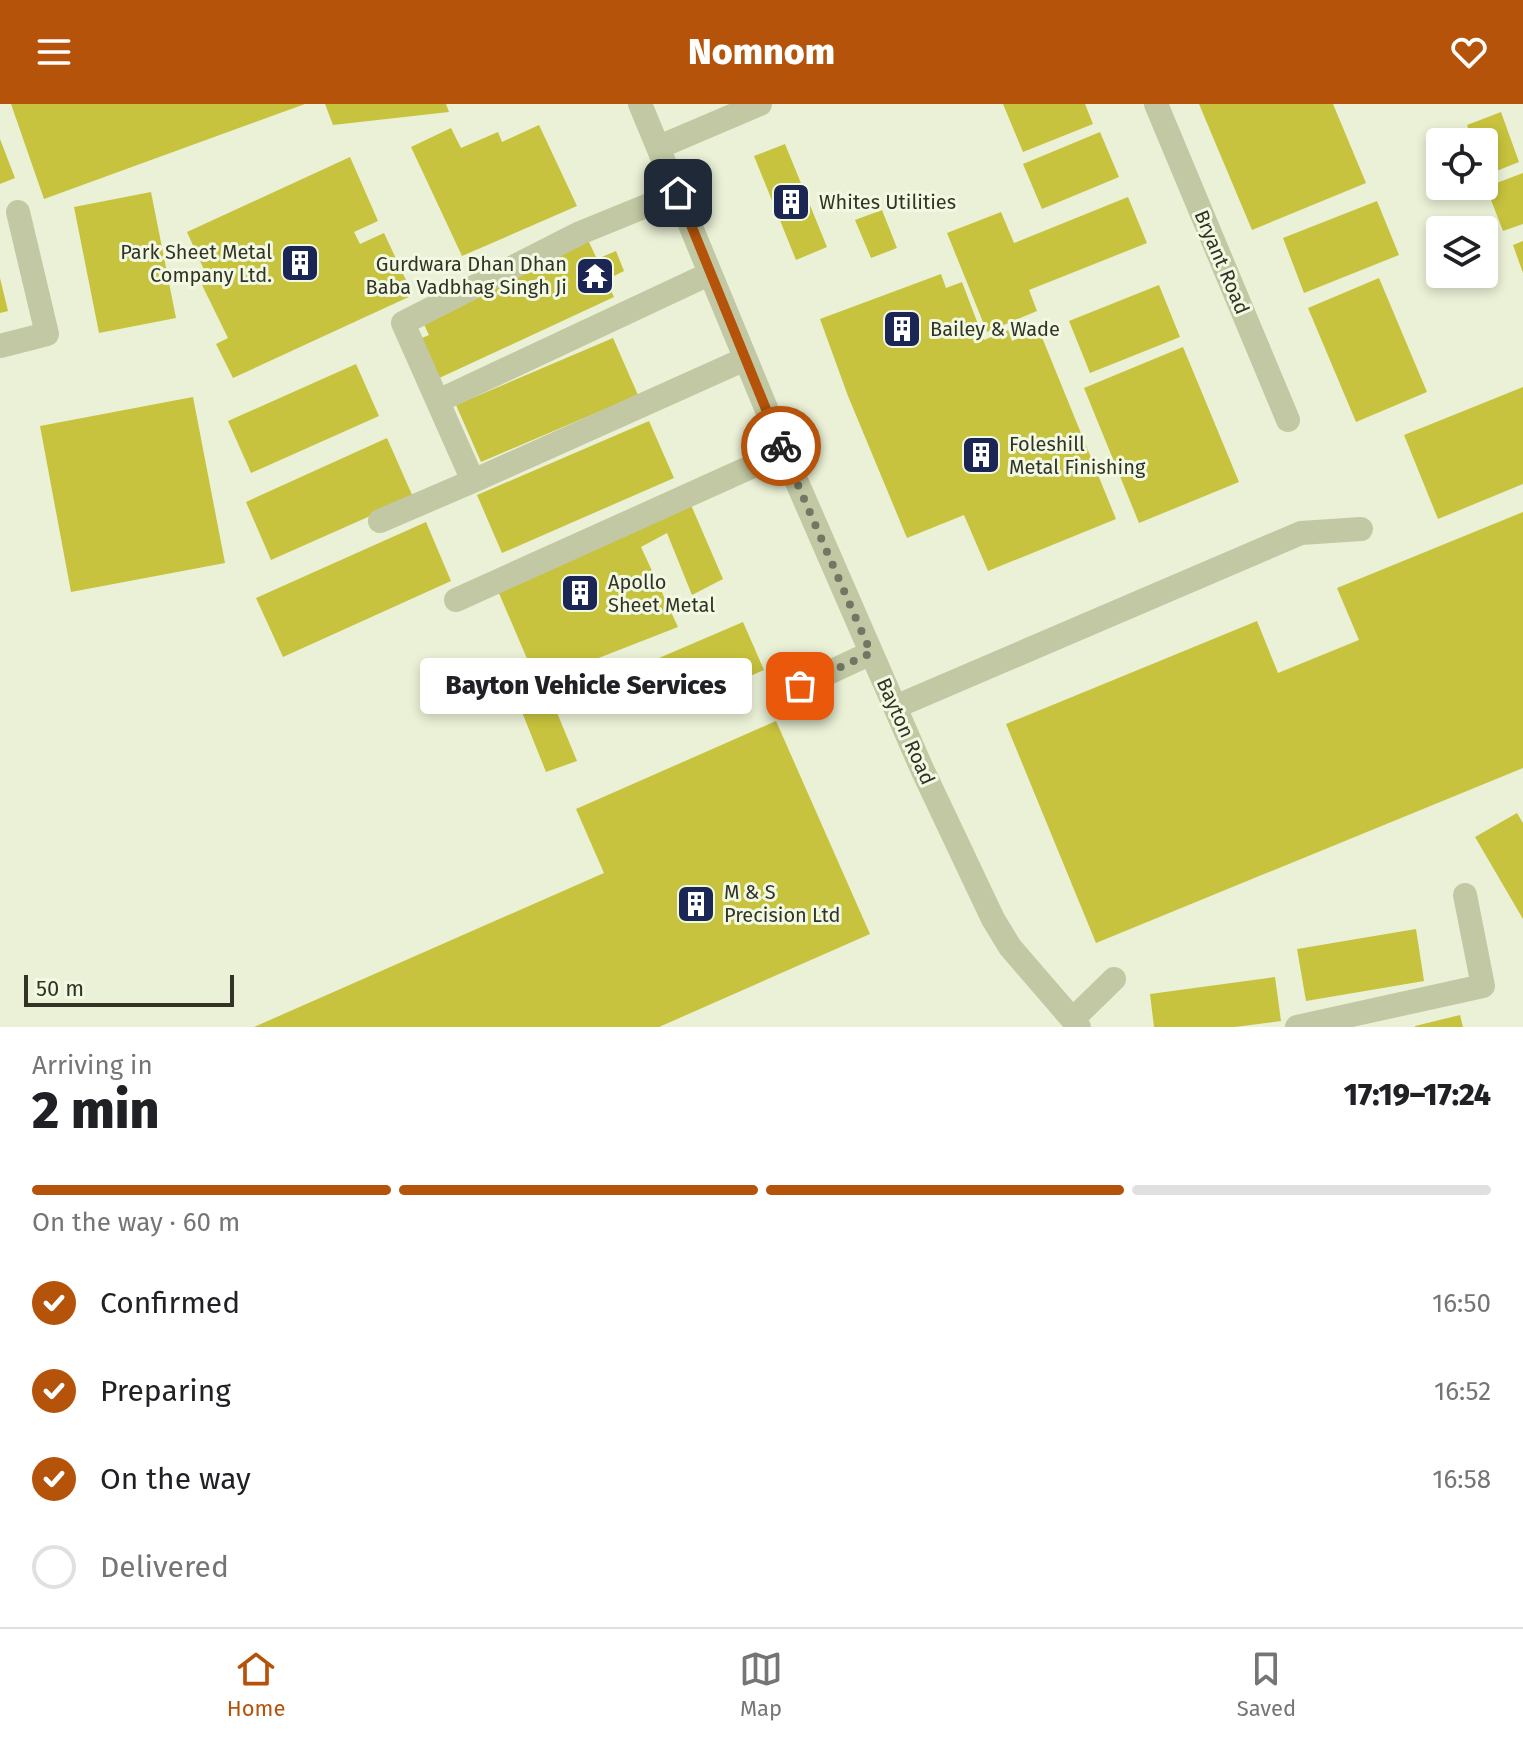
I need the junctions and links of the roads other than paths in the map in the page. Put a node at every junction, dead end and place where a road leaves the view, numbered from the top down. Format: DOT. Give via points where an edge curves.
graph roads {
  1 [pos="640,104"];
  2 [pos="760,104"];
  3 [pos="1156,104"];
  4 [pos="659,147"];
  5 [pos="678,193"];
  6 [pos="18,212"];
  7 [pos="709,274"];
  8 [pos="0,346"];
  9 [pos="745,359"];
  10 [pos="438,401"];
  11 [pos="1288,420"];
  12 [pos="784,452"];
  13 [pos="473,481"];
  14 [pos="380,521"];
  15 [pos="1361,529"];
  16 [pos="456,600"];
  17 [pos="871,653"];
  18 [pos="800,686"];
  19 [pos="895,707"];
  20 [pos="1465,895"];
  21 [pos="1114,979"];
  22 [pos="1076,1023"];
  23 [pos="1297,1027"];
  1 -- 4 [label="street, Bayton Road"];
  2 -- 4 [label="street"];
  3 -- 11 [label="street, Bryant Road"];
  4 -- 5 [label="street, Bayton Road"];
  5 -- 7 [label="street, Bayton Road"];
  5 -- 10 [label="street" via="580,233 403,323"];
  6 -- 8 [label="street" via="47,334"];
  7 -- 9 [label="street, Bayton Road"];
  7 -- 10 [label="street"];
  9 -- 12 [label="street, Bayton Road"];
  9 -- 13 [label="street"];
  10 -- 13 [label="street"];
  12 -- 16 [label="street"];
  12 -- 17 [label="street, Bayton Road"];
  13 -- 14 [label="street"];
  15 -- 19 [label="street" via="1301,533"];
  17 -- 18 [label="street"];
  17 -- 19 [label="street, Bayton Road"];
  19 -- 22 [label="street, Bayton Road" via="983,924"];
  20 -- 23 [label="street" via="1483,986"];
  21 -- 22 [label="street"];
}
